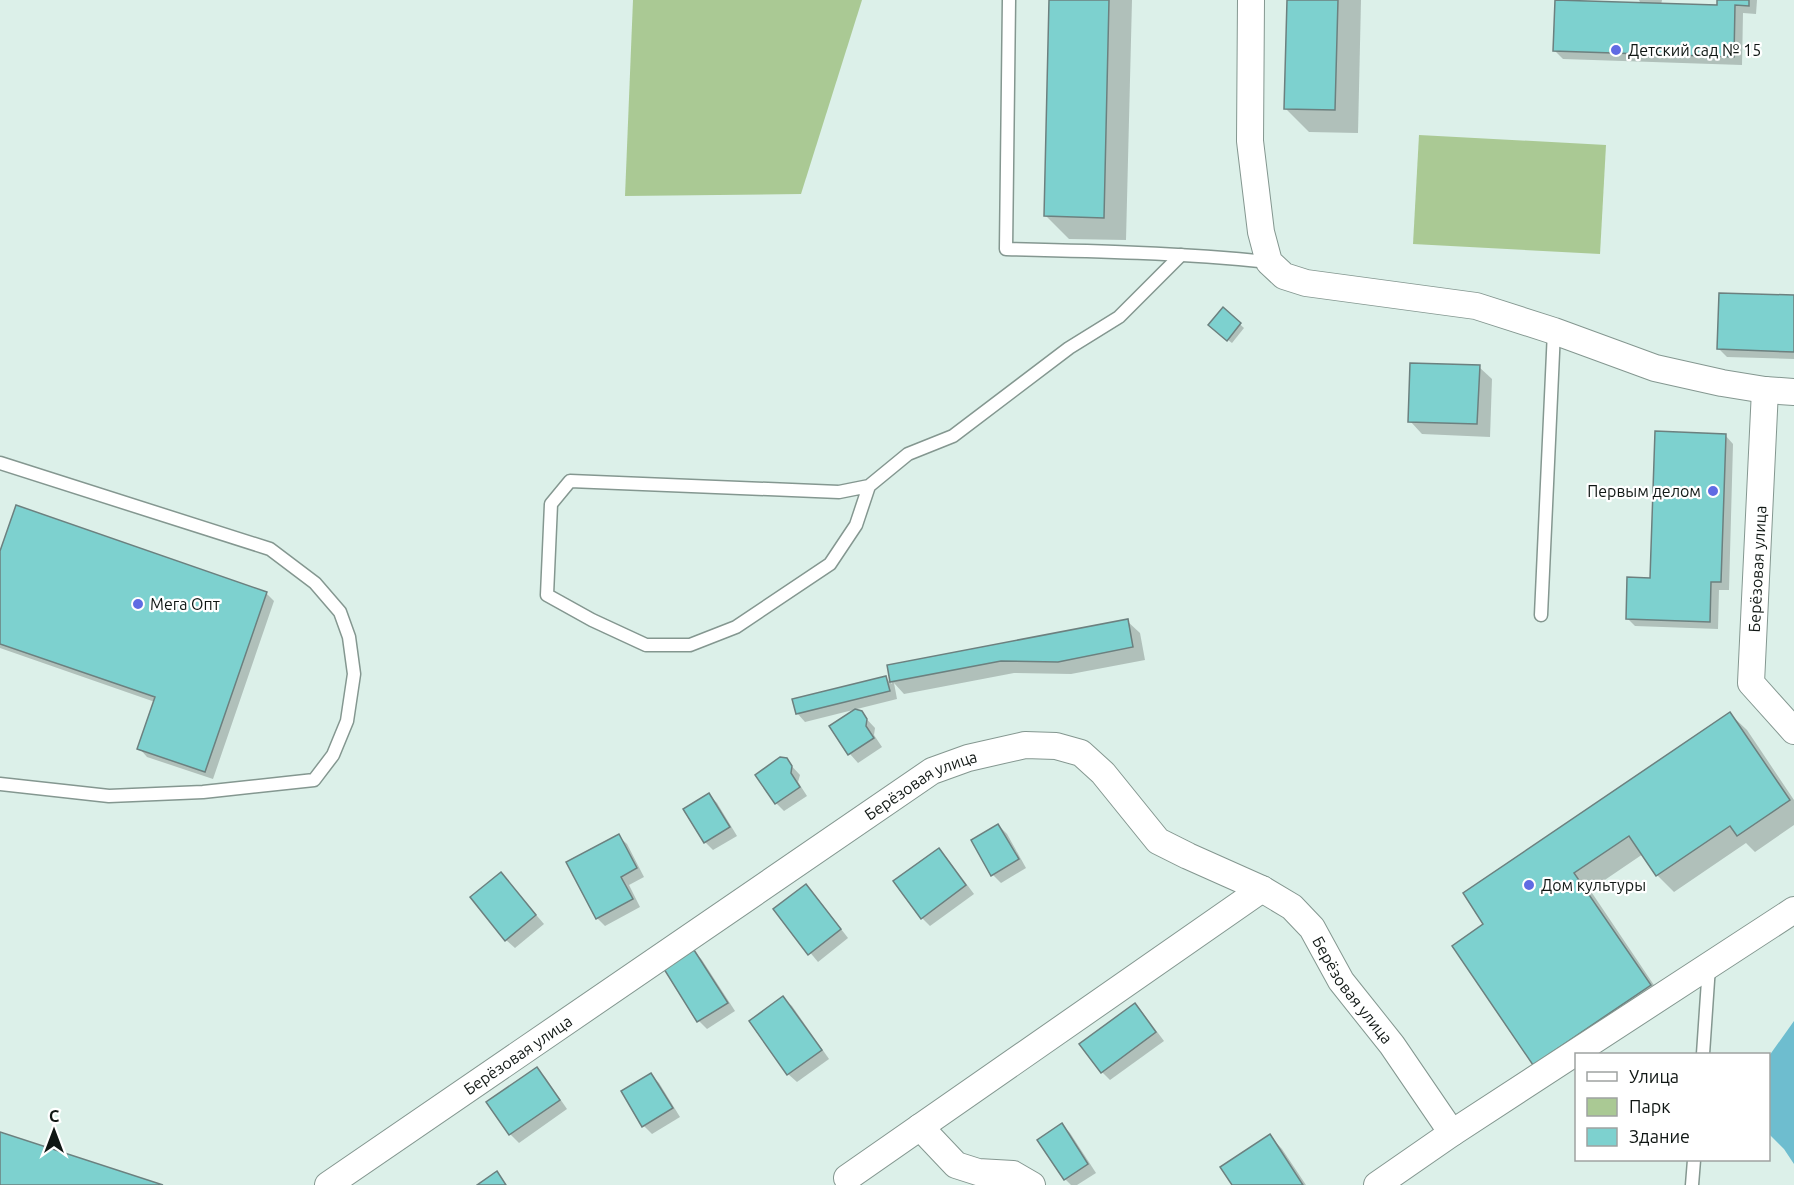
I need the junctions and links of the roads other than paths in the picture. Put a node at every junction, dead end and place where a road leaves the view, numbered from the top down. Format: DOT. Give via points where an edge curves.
graph roads {
  1 [pos="1009,0"];
  2 [pos="1251,0"];
  3 [pos="1181,255"];
  4 [pos="1269,262"];
  5 [pos="1554,331"];
  6 [pos="1766,390"];
  7 [pos="1794,392"];
  8 [pos="0,463"];
  9 [pos="870,486"];
  10 [pos="1541,615"];
  11 [pos="1794,731"];
  12 [pos="0,784"];
  13 [pos="1262,889"];
  14 [pos="1794,910"];
  15 [pos="1710,965"];
  16 [pos="1703,1053"];
  17 [pos="920,1126"];
  18 [pos="1452,1133"];
  19 [pos="1694,1161"];
  20 [pos="847,1178"];
  21 [pos="328,1185"];
  22 [pos="1032,1185"];
  23 [pos="1377,1185"];
  24 [pos="1692,1185"];
  1 -- 3 [label="lane" via="1006,249"];
  2 -- 4 [label="street" via="1250,141 1261,232"];
  3 -- 4 [label="lane"];
  3 -- 9 [label="lane" via="1119,317 1070,348 953,436 908,454"];
  4 -- 5 [label="street" via="1284,276 1306,283 1476,306"];
  5 -- 6 [label="street" via="1655,368"];
  5 -- 10 [label="lane"];
  6 -- 7 [label="street"];
  6 -- 11 [label="street, Берёзовая улица" via="1751,683"];
  8 -- 12 [label="lane" via="270,549 315,583 340,612 349,637 354,674 347,721 333,755 314,780 203,792 109,796"];
  9 -- 9 [label="lane" via="839,492 570,481 551,504 548,595 646,645 690,645 736,627 830,564 856,525"];
  13 -- 17 [label="street"];
  13 -- 18 [label="street, Берёзовая улица" via="1292,907 1312,928 1341,981 1392,1045"];
  13 -- 21 [label="street, Берёзовая улица" via="1158,841 1103,772 1081,753 1056,746 1025,745 968,758 932,771"];
  14 -- 15 [label="street"];
  15 -- 16 [label="lane"];
  15 -- 18 [label="street"];
  17 -- 20 [label="street"];
  17 -- 22 [label="street" via="956,1165 978,1172 1013,1174"];
  18 -- 23 [label="street"];
  19 -- 24 [label="lane"];
}
